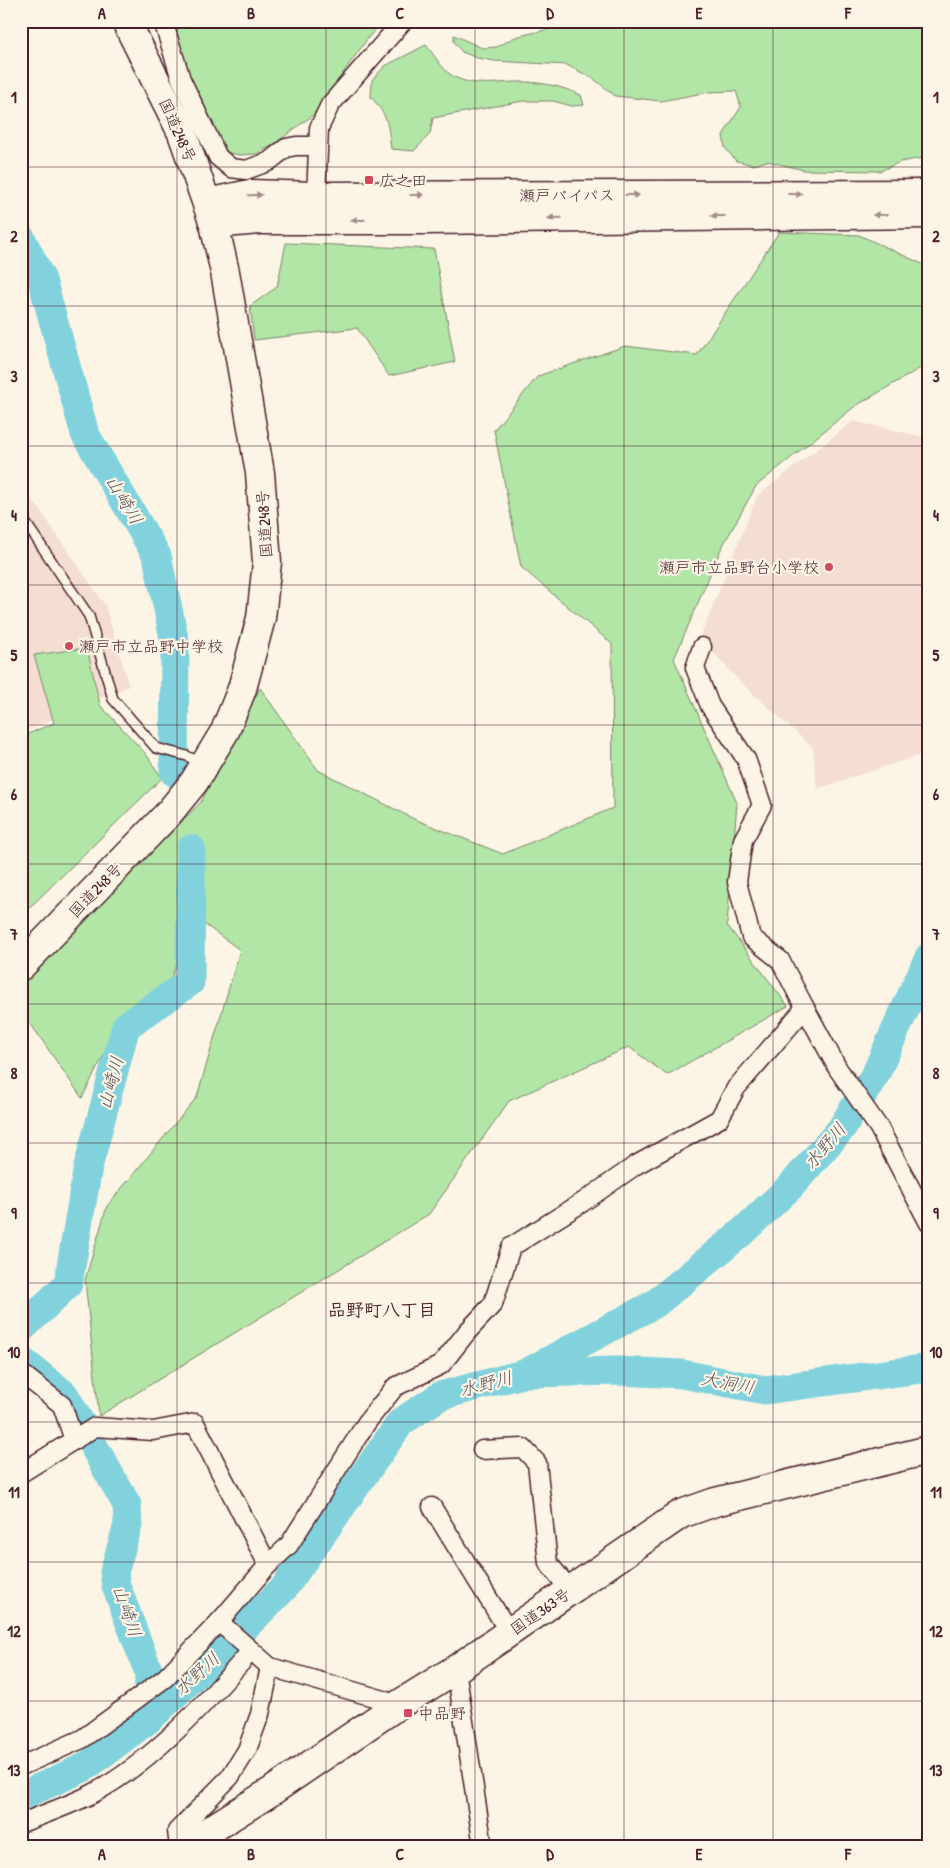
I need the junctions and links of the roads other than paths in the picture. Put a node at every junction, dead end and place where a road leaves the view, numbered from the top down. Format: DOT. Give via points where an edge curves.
graph roads {
  1 [pos="126,21"];
  2 [pos="163,21"];
  3 [pos="403,21"];
  4 [pos="318,146"];
  5 [pos="929,194"];
  6 [pos="316,196"];
  7 [pos="211,213"];
  8 [pos="929,214"];
  9 [pos="21,516"];
  10 [pos="702,647"];
  11 [pos="195,760"];
  12 [pos="21,966"];
  13 [pos="804,1008"];
  14 [pos="929,1223"];
  15 [pos="21,1373"];
  16 [pos="74,1440"];
  17 [pos="482,1450"];
  18 [pos="929,1450"];
  19 [pos="21,1473"];
  20 [pos="432,1506"];
  21 [pos="268,1565"];
  22 [pos="570,1590"];
  23 [pos="218,1622"];
  24 [pos="510,1632"];
  25 [pos="251,1651"];
  26 [pos="270,1667"];
  27 [pos="456,1669"];
  28 [pos="395,1707"];
  29 [pos="21,1766"];
  30 [pos="21,1823"];
  31 [pos="181,1847"];
  32 [pos="483,1847"];
  1 -- 7 [label="highway, 国道248号" via="182,133"];
  2 -- 4 [label="street" via="181,78 218,156 231,168 246,170 258,166 286,148"];
  3 -- 4 [label="street" via="330,105 319,128"];
  4 -- 6 [label="street"];
  6 -- 5 [label="highway, 瀬戸バイパス, one-way"];
  7 -- 6 [label="highway, 瀬戸バイパス, one-way" via="250,194"];
  8 -- 7 [label="highway, 瀬戸バイパス, one-way" via="258,220"];
  7 -- 11 [label="highway, 国道248号" via="225,272 260,473 267,562 261,618 242,689 225,731"];
  9 -- 11 [label="lane" via="90,616 113,699 156,748"];
  10 -- 13 [label="street" via="695,668 710,706 746,759 762,805 743,840 737,882 752,938 780,960"];
  11 -- 12 [label="highway, 国道248号" via="194,782 168,814"];
  13 -- 14 [label="street" via="838,1069 879,1128"];
  13 -- 21 [label="street" via="736,1088 719,1119 636,1165 511,1247 494,1304 441,1365 395,1387 367,1422 289,1545"];
  15 -- 16 [label="street" via="62,1405"];
  16 -- 19 [label="street"];
  16 -- 21 [label="street" via="95,1427 153,1431 196,1422"];
  17 -- 22 [label="street" via="523,1448 537,1463 548,1563"];
  18 -- 22 [label="highway, 国道363号" via="723,1500 681,1514"];
  20 -- 24 [label="street"];
  21 -- 23 [label="street"];
  22 -- 24 [label="highway, 国道363号"];
  23 -- 25 [label="street"];
  23 -- 29 [label="street" via="165,1678 82,1739"];
  24 -- 27 [label="highway, 国道363号"];
  25 -- 26 [label="street"];
  25 -- 30 [label="street" via="210,1698 125,1774 92,1794"];
  26 -- 28 [label="street" via="384,1700"];
  26 -- 31 [label="street" via="260,1714 247,1750 230,1777 177,1831"];
  27 -- 28 [label="highway, 国道363号"];
  27 -- 32 [label="street"];
  28 -- 31 [label="highway, 国道363号" via="272,1791"];
}
